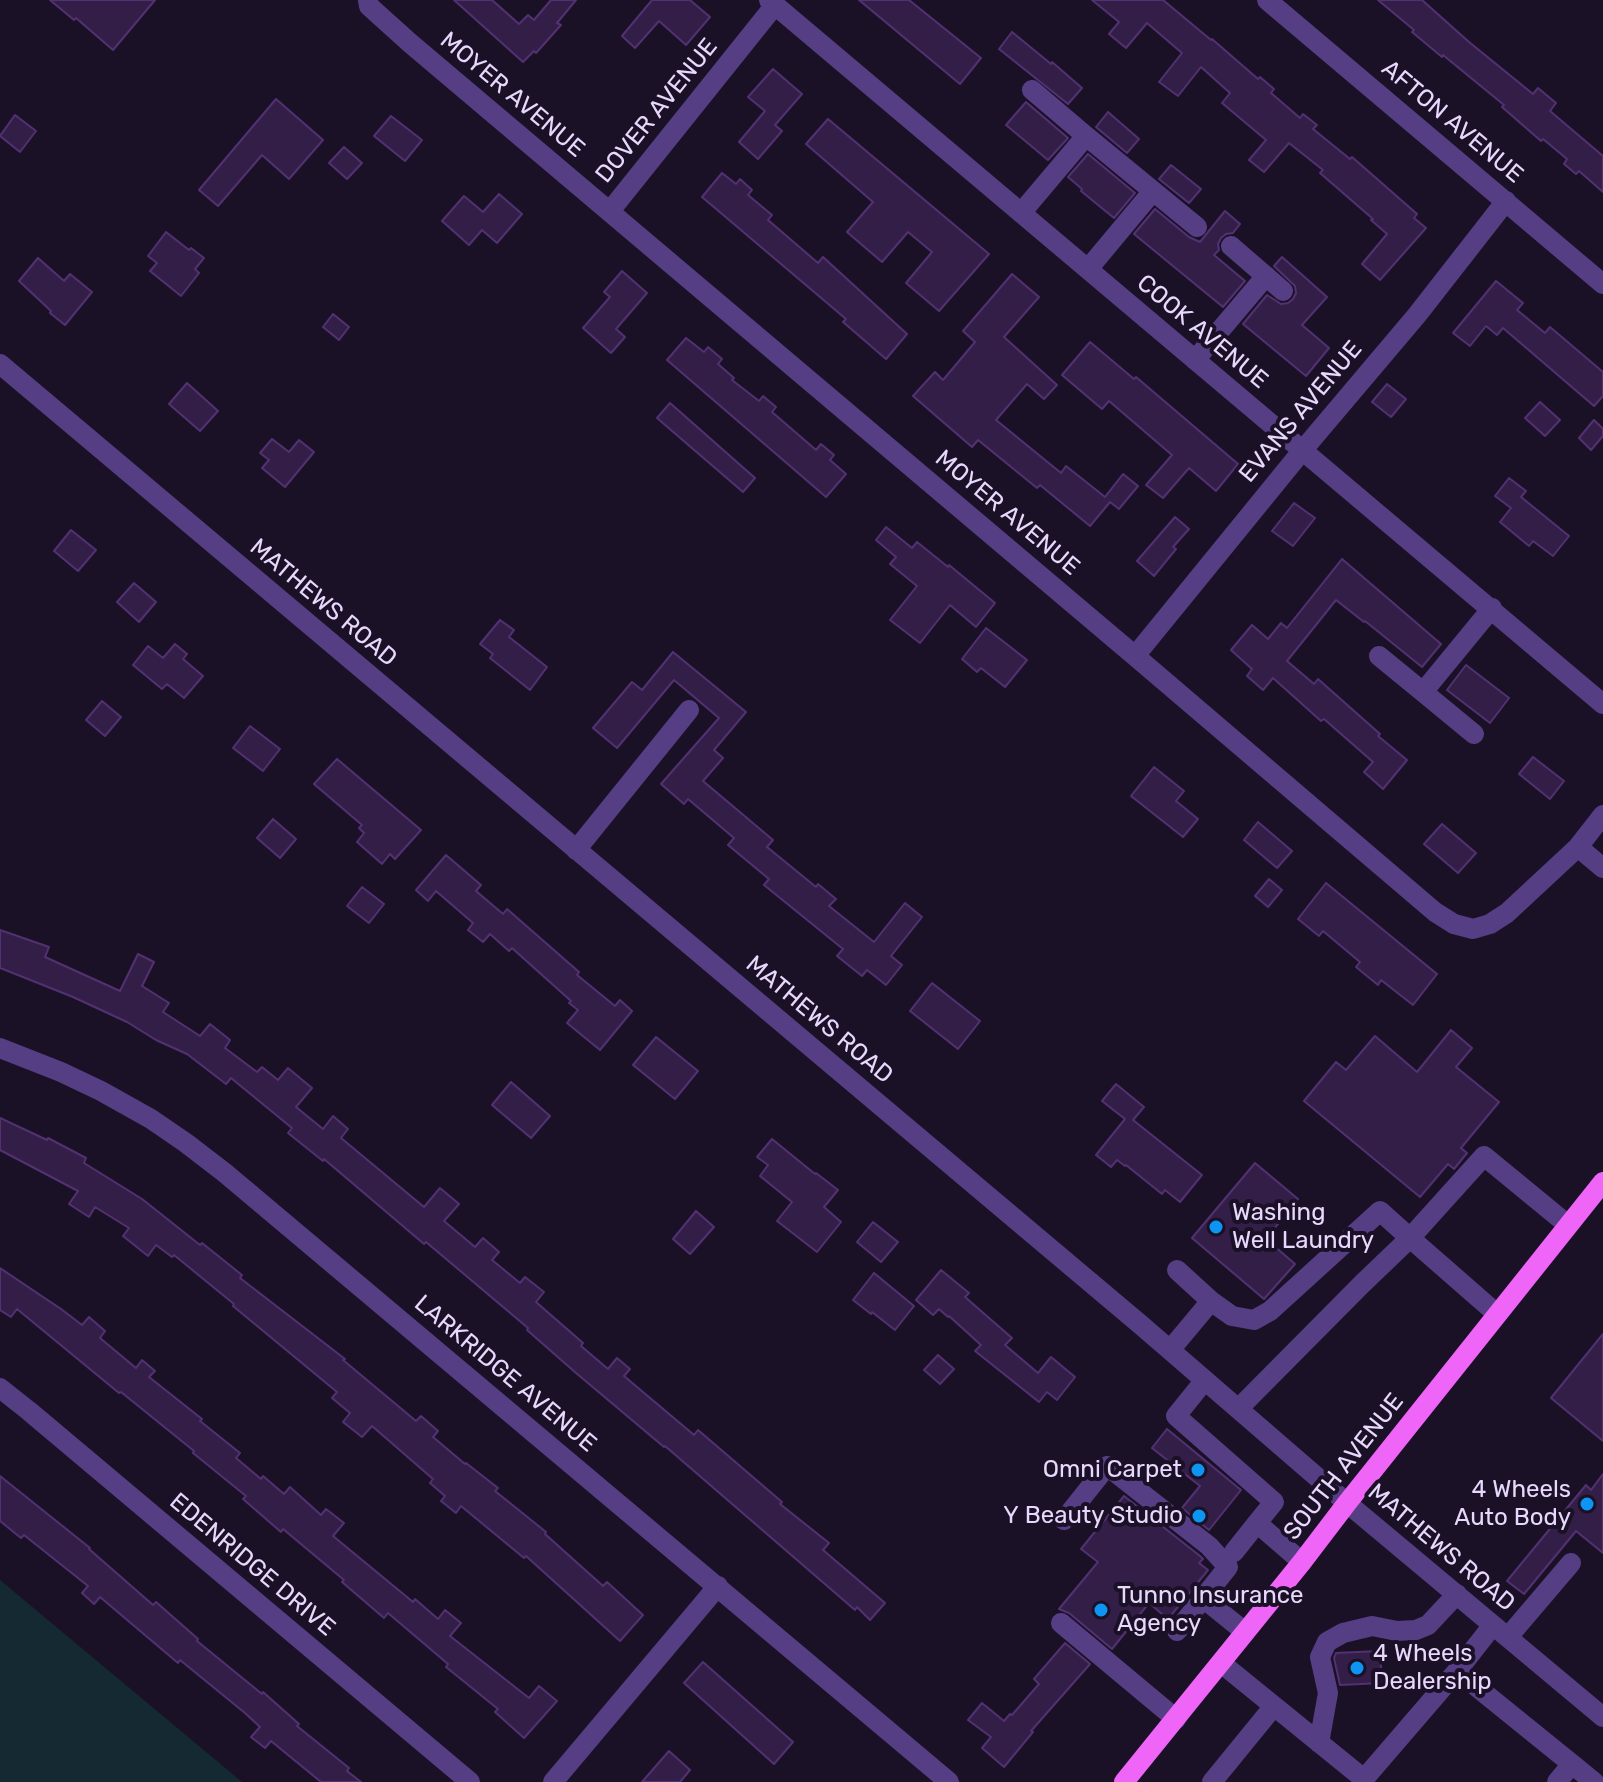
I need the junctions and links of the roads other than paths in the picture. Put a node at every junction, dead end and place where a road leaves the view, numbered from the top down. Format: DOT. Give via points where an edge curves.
graph roads {
  1 [pos="368,0"];
  2 [pos="1267,0"];
  3 [pos="772,3"];
  4 [pos="1032,90"];
  5 [pos="1086,136"];
  6 [pos="1153,191"];
  7 [pos="1506,201"];
  8 [pos="610,211"];
  9 [pos="1021,213"];
  10 [pos="1197,227"];
  11 [pos="1231,246"];
  12 [pos="1088,269"];
  13 [pos="1266,276"];
  14 [pos="1603,284"];
  15 [pos="1283,291"];
  16 [pos="1195,360"];
  17 [pos="0,364"];
  18 [pos="1302,451"];
  19 [pos="1492,608"];
  20 [pos="1135,656"];
  21 [pos="1379,656"];
  22 [pos="1423,692"];
  23 [pos="1603,704"];
  24 [pos="689,710"];
  25 [pos="1474,734"];
  26 [pos="1603,815"];
  27 [pos="1578,847"];
  28 [pos="576,850"];
  29 [pos="1603,868"];
  30 [pos="0,1048"];
  31 [pos="1600,1191"];
  32 [pos="1568,1225"];
  33 [pos="1410,1238"];
  34 [pos="1177,1270"];
  35 [pos="1211,1301"];
  36 [pos="1497,1314"];
  37 [pos="1170,1350"];
  38 [pos="1205,1380"];
  39 [pos="0,1388"];
  40 [pos="1238,1409"];
  41 [pos="1347,1503"];
  42 [pos="1064,1520"];
  43 [pos="1257,1523"];
  44 [pos="1234,1552"];
  45 [pos="1302,1562"];
  46 [pos="1571,1563"];
  47 [pos="718,1586"];
  48 [pos="1457,1594"];
  49 [pos="1203,1598"];
  50 [pos="1061,1623"];
  51 [pos="1177,1631"];
  52 [pos="1501,1631"];
  53 [pos="1245,1632"];
  54 [pos="1221,1663"];
  55 [pos="1457,1671"];
  56 [pos="1274,1706"];
  57 [pos="1603,1717"];
  58 [pos="1176,1719"];
  59 [pos="1319,1743"];
  60 [pos="1572,1764"];
  61 [pos="1362,1780"];
  62 [pos="470,1782"];
  63 [pos="553,1782"];
  64 [pos="949,1782"];
  65 [pos="1124,1782"];
  66 [pos="1212,1782"];
  67 [pos="1557,1782"];
  68 [pos="1594,1782"];
  1 -- 8 [label="street, MOYER AVENUE" via="384,21"];
  2 -- 7 [label="street, AFTON AVENUE"];
  3 -- 8 [label="street, DOVER AVENUE"];
  3 -- 9 [label="street, COOK AVENUE"];
  4 -- 5 [label="street"];
  5 -- 6 [label="street"];
  5 -- 9 [label="street"];
  6 -- 10 [label="street"];
  6 -- 12 [label="street"];
  7 -- 14 [label="street, AFTON AVENUE"];
  7 -- 18 [label="street, EVANS AVENUE"];
  8 -- 20 [label="street, MOYER AVENUE"];
  9 -- 12 [label="street, COOK AVENUE"];
  11 -- 13 [label="street"];
  12 -- 16 [label="street, COOK AVENUE"];
  13 -- 15 [label="street"];
  13 -- 16 [label="street"];
  16 -- 18 [label="street, COOK AVENUE"];
  17 -- 28 [label="street, MATHEWS ROAD"];
  18 -- 19 [label="street, COOK AVENUE"];
  18 -- 20 [label="street, EVANS AVENUE"];
  19 -- 22 [label="street"];
  19 -- 23 [label="street, COOK AVENUE"];
  20 -- 27 [label="street, MOYER AVENUE" via="1454,924 1473,929 1490,924"];
  21 -- 22 [label="street"];
  22 -- 25 [label="street"];
  24 -- 28 [label="street"];
  26 -- 27 [label="street"];
  27 -- 29 [label="street"];
  28 -- 37 [label="street, MATHEWS ROAD"];
  30 -- 47 [label="street, LARKRIDGE AVENUE" via="101,1091 186,1143"];
  31 -- 32 [label="main road, SOUTH AVENUE"];
  32 -- 33 [label="street" via="1484,1156"];
  32 -- 36 [label="main road, SOUTH AVENUE"];
  33 -- 35 [label="street" via="1380,1211 1254,1320 1232,1316"];
  33 -- 36 [label="street"];
  33 -- 40 [label="street"];
  34 -- 35 [label="street"];
  35 -- 37 [label="street"];
  36 -- 41 [label="main road, SOUTH AVENUE"];
  37 -- 38 [label="street, MATHEWS ROAD"];
  38 -- 40 [label="street, MATHEWS ROAD"];
  38 -- 43 [label="street" via="1176,1416 1274,1502"];
  39 -- 62 [label="street, EDENRIDGE DRIVE"];
  40 -- 41 [label="street, MATHEWS ROAD"];
  41 -- 45 [label="main road, SOUTH AVENUE"];
  41 -- 48 [label="street, MATHEWS ROAD"];
  42 -- 49 [label="street" via="1107,1466 1228,1567"];
  43 -- 44 [label="street"];
  43 -- 45 [label="street"];
  45 -- 53 [label="main road, SOUTH AVENUE"];
  46 -- 52 [label="street"];
  47 -- 63 [label="street"];
  47 -- 64 [label="street, LARKRIDGE AVENUE"];
  48 -- 52 [label="street, MATHEWS ROAD"];
  48 -- 59 [label="street" via="1428,1625 1416,1630 1372,1626 1327,1642 1320,1657 1328,1693"];
  49 -- 51 [label="street"];
  49 -- 53 [label="street"];
  50 -- 58 [label="street"];
  52 -- 55 [label="street"];
  52 -- 57 [label="street, MATHEWS ROAD"];
  53 -- 54 [label="main road, SOUTH AVENUE"];
  54 -- 56 [label="street"];
  54 -- 58 [label="main road, SOUTH AVENUE"];
  55 -- 60 [label="street"];
  55 -- 61 [label="street"];
  56 -- 59 [label="street"];
  56 -- 66 [label="street"];
  58 -- 65 [label="main road, SOUTH AVENUE"];
  59 -- 61 [label="street"];
  60 -- 67 [label="street"];
  60 -- 68 [label="street"];
}
